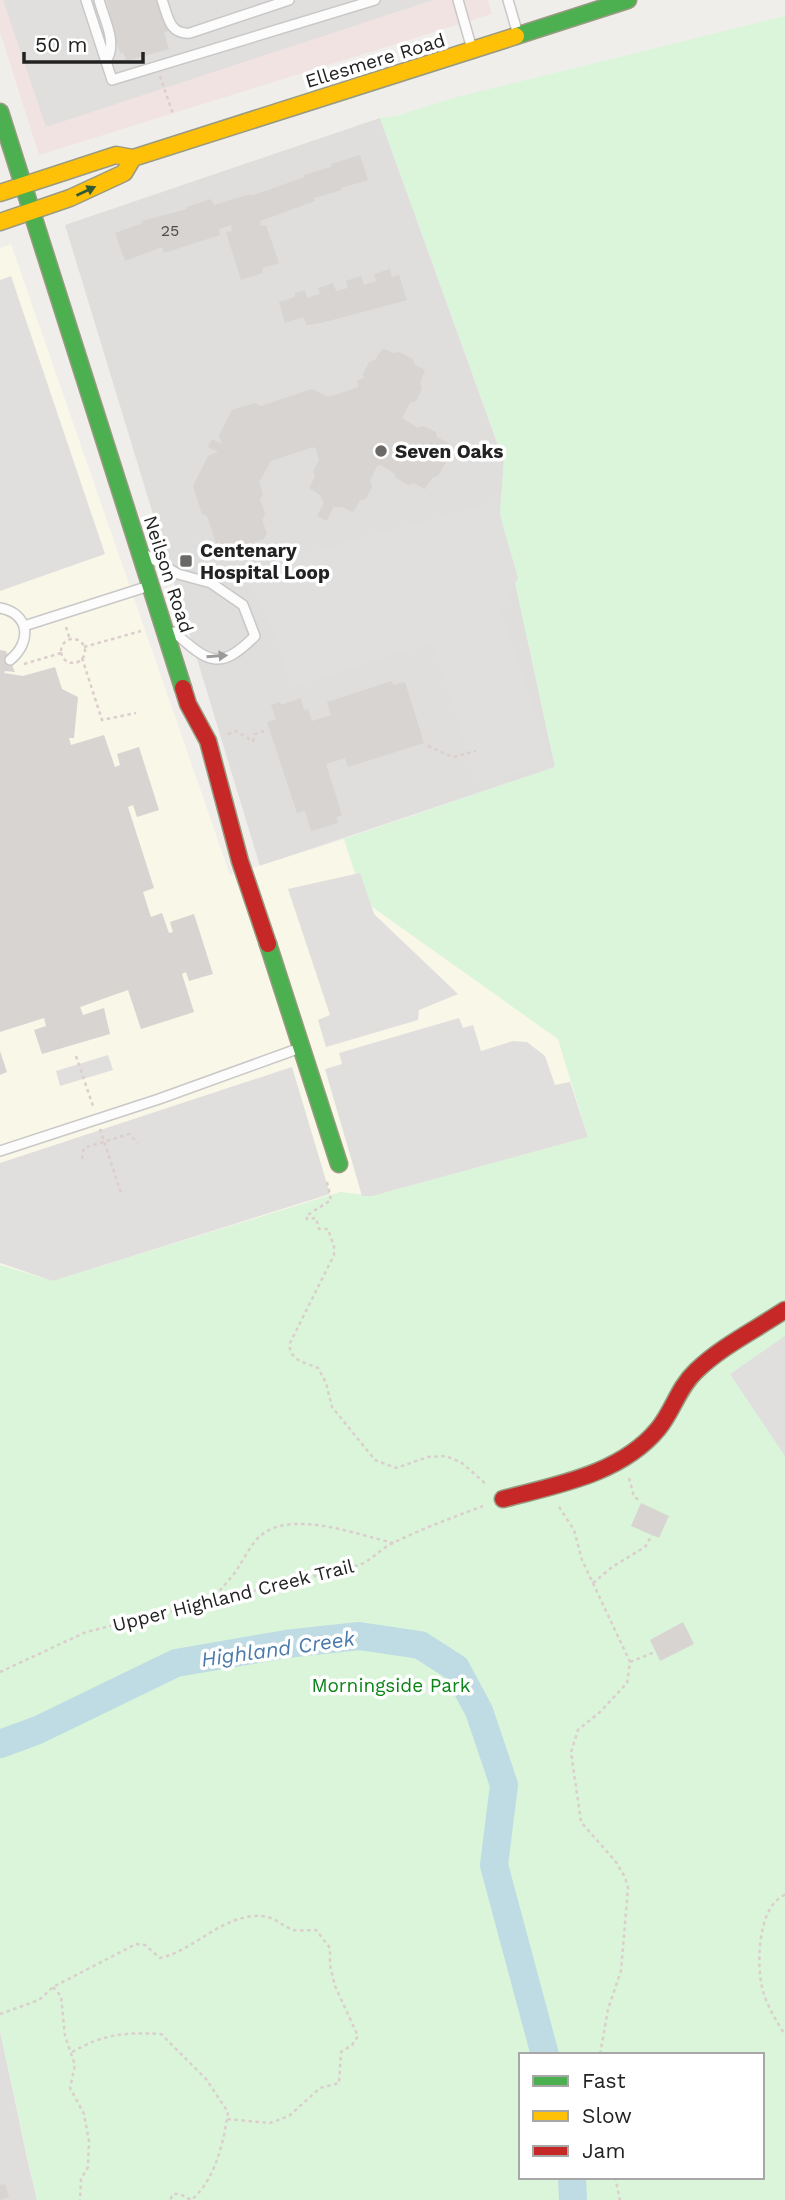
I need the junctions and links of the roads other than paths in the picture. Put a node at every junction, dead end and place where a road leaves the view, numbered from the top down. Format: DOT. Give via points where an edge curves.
graph roads {
  1 [pos="86,0"];
  2 [pos="99,0"];
  3 [pos="162,0"];
  4 [pos="289,0"];
  5 [pos="375,0"];
  6 [pos="458,0"];
  7 [pos="508,0"];
  8 [pos="628,0"];
  9 [pos="519,36"];
  10 [pos="472,51"];
  11 [pos="106,61"];
  12 [pos="0,112"];
  13 [pos="133,158"];
  14 [pos="23,185"];
  15 [pos="0,193"];
  16 [pos="32,212"];
  17 [pos="0,222"];
  18 [pos="139,551"];
  19 [pos="150,586"];
  20 [pos="0,608"];
  21 [pos="162,623"];
  22 [pos="24,626"];
  23 [pos="11,659"];
  24 [pos="303,1047"];
  25 [pos="0,1151"];
  26 [pos="339,1164"];
  27 [pos="785,1310"];
  28 [pos="502,1499"];
  1 -- 11 [label="lane"];
  2 -- 11 [label="lane" via="112,46"];
  3 -- 4 [label="lane" via="172,28 181,34"];
  5 -- 11 [label="lane" via="112,80"];
  6 -- 10 [label="lane"];
  7 -- 9 [label="lane"];
  8 -- 9 [label="street, Ellesmere Road"];
  9 -- 10 [label="street, Ellesmere Road"];
  10 -- 13 [label="street, Ellesmere Road"];
  12 -- 14 [label="street, Neilson Road"];
  13 -- 14 [label="street, Ellesmere Road" via="116,155"];
  16 -- 13 [label="street, Ellesmere Road, one-way" via="124,173"];
  14 -- 15 [label="street, Ellesmere Road"];
  14 -- 16 [label="street, Neilson Road"];
  16 -- 17 [label="street, Ellesmere Road"];
  16 -- 18 [label="street, Neilson Road"];
  18 -- 19 [label="street, Neilson Road"];
  21 -- 18 [label="lane, one-way" via="201,656 212,659 237,654 255,636 243,605 211,583 178,573"];
  19 -- 21 [label="street, Neilson Road"];
  19 -- 22 [label="lane"];
  20 -- 22 [label="lane" via="18,616"];
  21 -- 24 [label="street, Neilson Road" via="188,704 208,741 240,861"];
  22 -- 23 [label="lane" via="24,646"];
  24 -- 25 [label="lane"];
  24 -- 26 [label="street, Neilson Road"];
  27 -- 28 [label="street" via="693,1374 675,1396 661,1425 616,1462 542,1490"];
}
